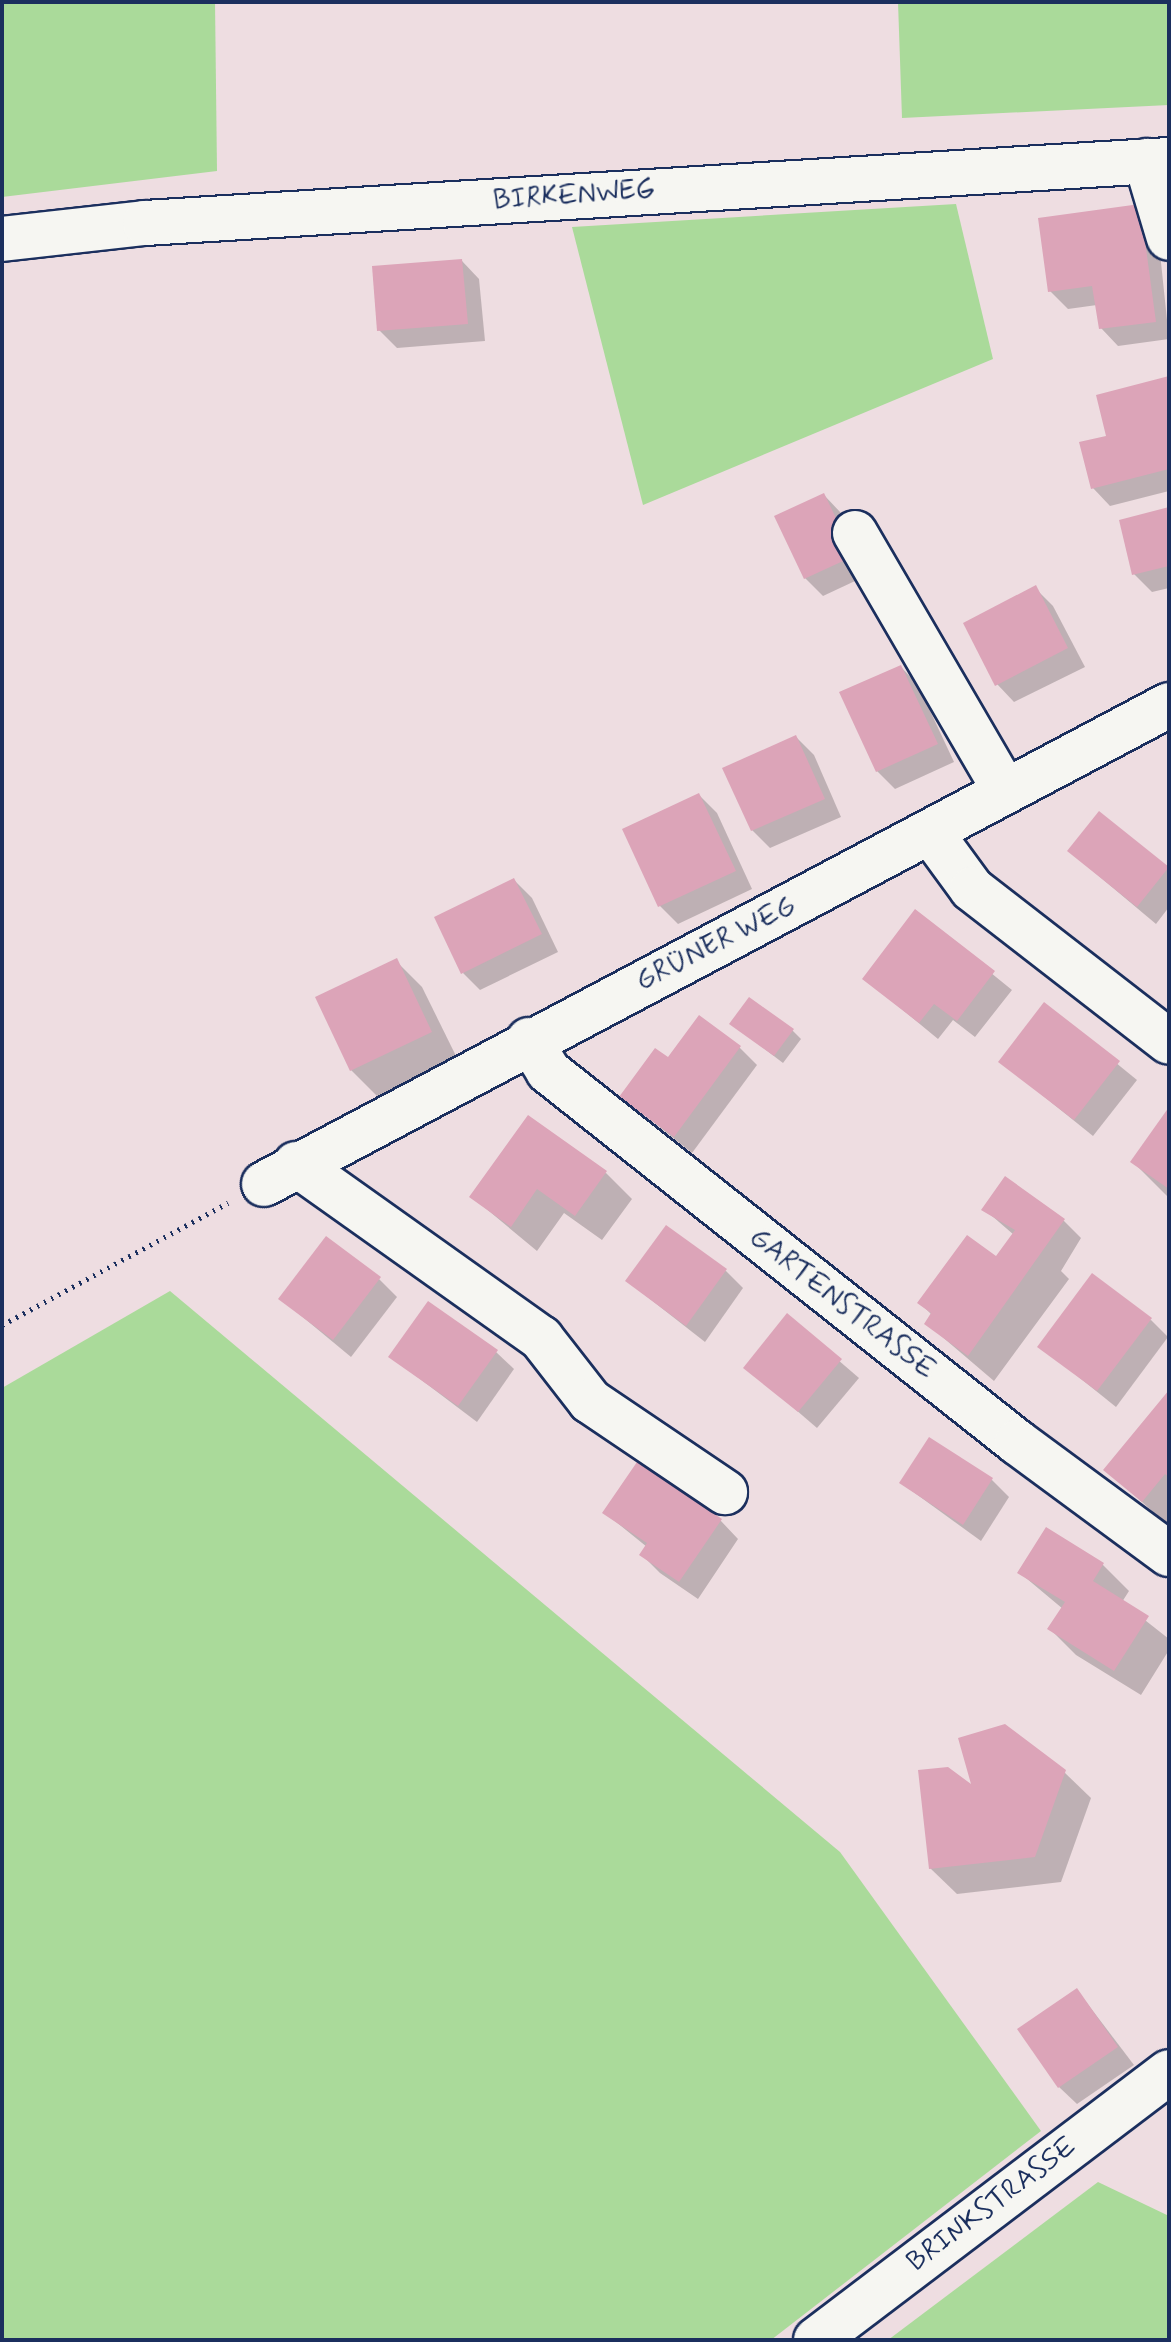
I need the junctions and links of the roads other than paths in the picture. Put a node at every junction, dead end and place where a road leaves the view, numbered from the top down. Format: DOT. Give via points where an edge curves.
graph roads {
  1 [pos="1158,160"];
  2 [pos="1169,238"];
  3 [pos="2,239"];
  4 [pos="855,533"];
  5 [pos="1169,705"];
  6 [pos="1005,791"];
  7 [pos="931,833"];
  8 [pos="529,1040"];
  9 [pos="1169,1042"];
  10 [pos="725,1492"];
  11 [pos="1169,1554"];
  12 [pos="1169,2072"];
  13 [pos="816,2340"];
  1 -- 2 [label="street, BIRKENWEG"];
  1 -- 3 [label="street, BIRKENWEG" via="145,223"];
  4 -- 6 [label="street"];
  5 -- 6 [label="street, GRÜNER WEG"];
  6 -- 7 [label="street, GRÜNER WEG"];
  7 -- 8 [label="street, GRÜNER WEG"];
  7 -- 9 [label="street" via="972,889"];
  8 -- 10 [label="street, GRÜNER WEG" via="280,1174 541,1338 590,1401"];
  8 -- 11 [label="street, GARTENSTRASSE" via="548,1071 1017,1442"];
  12 -- 13 [label="street, BRINKSTRASSE"];
}
